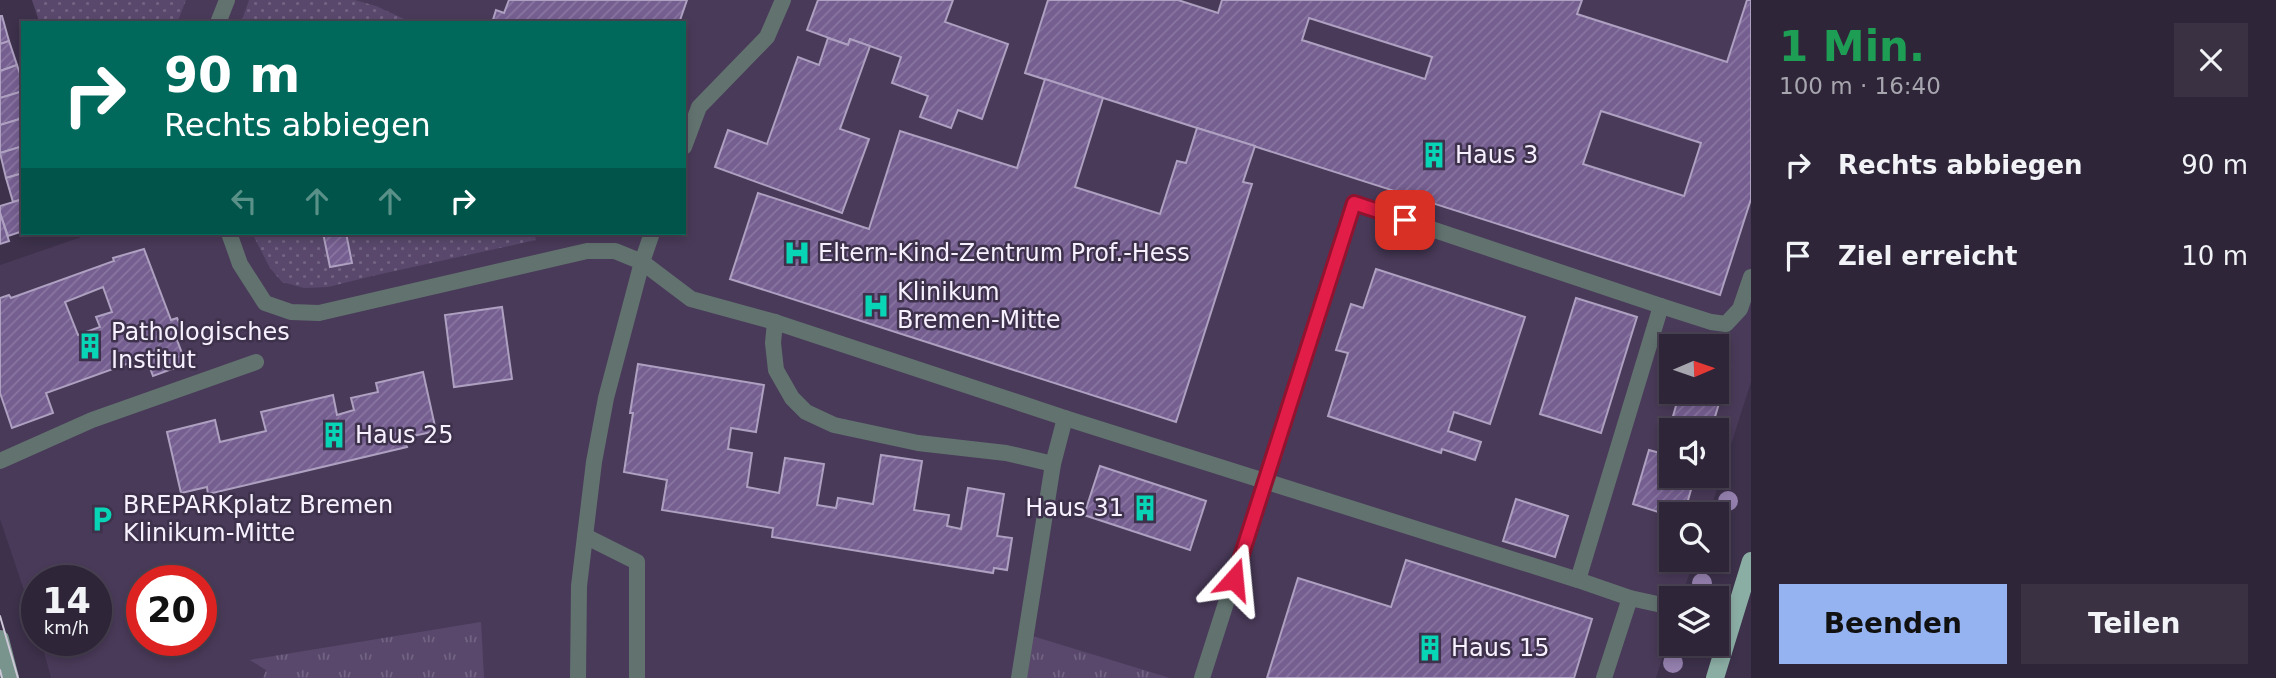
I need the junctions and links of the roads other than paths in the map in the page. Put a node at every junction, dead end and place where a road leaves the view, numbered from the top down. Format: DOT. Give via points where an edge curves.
graph roads {
  1 [pos="227,0"];
  2 [pos="783,0"];
  3 [pos="219,21"];
  4 [pos="686,142"];
  5 [pos="230,235"];
  6 [pos="651,235"];
  7 [pos="642,262"];
  8 [pos="1751,277"];
  9 [pos="1661,306"];
  10 [pos="775,321"];
  11 [pos="256,362"];
  12 [pos="1065,418"];
  13 [pos="0,461"];
  14 [pos="1053,464"];
  15 [pos="1266,480"];
  16 [pos="586,536"];
  17 [pos="1751,561"];
  18 [pos="1578,580"];
  19 [pos="1630,598"];
  20 [pos="1659,604"];
  21 [pos="1729,609"];
  22 [pos="0,639"];
  23 [pos="1719,656"];
  24 [pos="10,678"];
  25 [pos="578,678"];
  26 [pos="638,678"];
  27 [pos="1019,678"];
  28 [pos="1202,678"];
  29 [pos="1604,678"];
  30 [pos="1715,678"];
  1 -- 3 [label="lane"];
  2 -- 4 [label="lane" via="766,37 699,107"];
  5 -- 7 [label="lane" via="240,264 265,303 291,313 319,313 587,251 615,251"];
  6 -- 7 [label="lane"];
  7 -- 10 [label="lane" via="691,299"];
  7 -- 16 [label="lane" via="606,398"];
  8 -- 9 [label="lane" via="1740,309 1726,324"];
  9 -- 15 [label="lane" via="1354,203"];
  9 -- 18 [label="lane"];
  10 -- 12 [label="lane"];
  10 -- 14 [label="lane" via="776,370 806,412 834,425 894,438"];
  11 -- 13 [label="lane" via="92,420"];
  12 -- 14 [label="lane"];
  12 -- 15 [label="lane"];
  14 -- 27 [label="lane"];
  15 -- 18 [label="lane"];
  15 -- 28 [label="lane"];
  16 -- 25 [label="lane" via="579,586"];
  16 -- 26 [label="lane" via="637,562"];
  17 -- 21 [label="main road"];
  18 -- 19 [label="lane"];
  19 -- 20 [label="lane"];
  19 -- 29 [label="lane"];
  22 -- 24 [label="street"];
  23 -- 30 [label="main road"];
}
